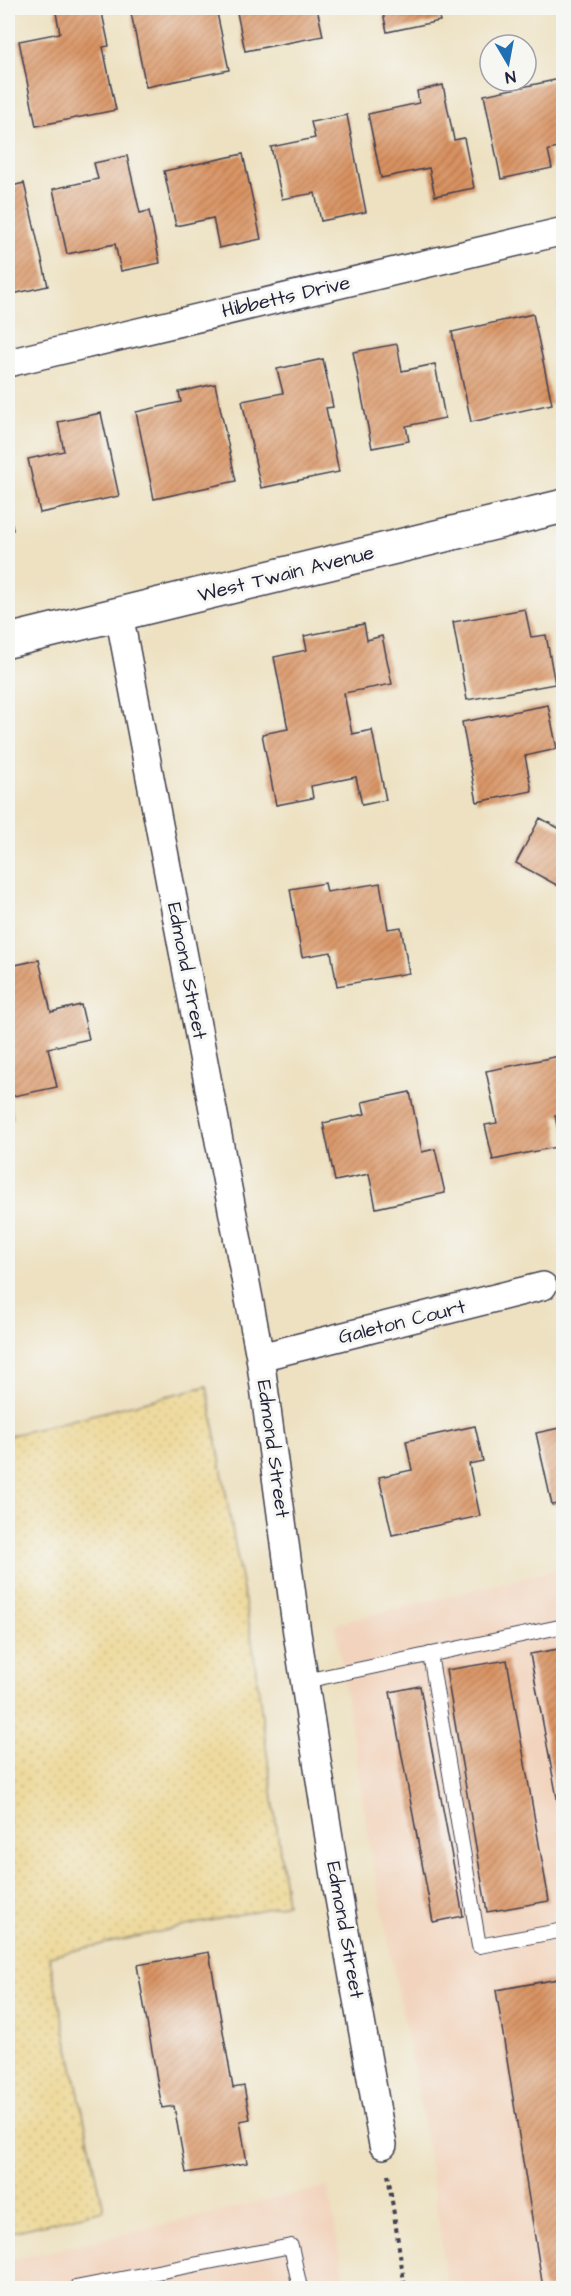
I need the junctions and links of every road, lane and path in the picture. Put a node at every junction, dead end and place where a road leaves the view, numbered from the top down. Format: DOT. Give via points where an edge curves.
graph roads {
  1 [pos="564,231"];
  2 [pos="8,363"];
  3 [pos="564,506"];
  4 [pos="118,614"];
  5 [pos="8,641"];
  6 [pos="543,1286"];
  7 [pos="260,1357"];
  8 [pos="564,1626"];
  9 [pos="430,1654"];
  10 [pos="305,1680"];
  11 [pos="564,1930"];
  12 [pos="383,2145"];
  13 [pos="75,2289"];
  14 [pos="300,2289"];
  15 [pos="405,2289"];
  1 -- 2 [label="street, Hibbetts Drive"];
  3 -- 4 [label="street, West Twain Avenue"];
  4 -- 5 [label="street, West Twain Avenue"];
  4 -- 7 [label="street, Edmond Street"];
  6 -- 7 [label="street, Galeton Court"];
  7 -- 10 [label="street, Edmond Street"];
  8 -- 9 [label="lane"];
  9 -- 10 [label="lane"];
  9 -- 11 [label="lane" via="479,1946"];
  10 -- 12 [label="street, Edmond Street"];
  12 -- 15 [label="path"];
  13 -- 14 [label="lane" via="291,2246"];
}
